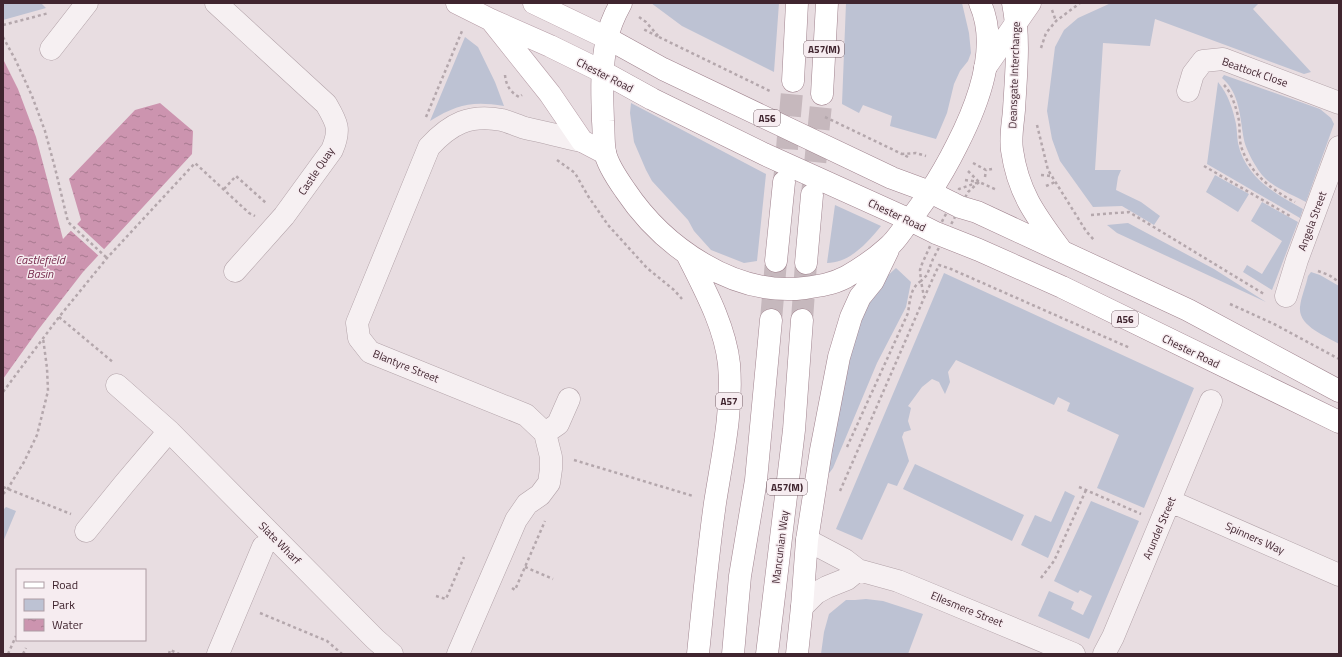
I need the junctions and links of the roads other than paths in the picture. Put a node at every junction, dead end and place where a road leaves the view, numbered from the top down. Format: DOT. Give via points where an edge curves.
graph roads {
  1 [pos="216,3"];
  2 [pos="457,3"];
  3 [pos="534,3"];
  4 [pos="797,3"];
  5 [pos="826,3"];
  6 [pos="980,3"];
  7 [pos="1030,3"];
  8 [pos="84,6"];
  9 [pos="628,9"];
  10 [pos="1015,12"];
  11 [pos="491,20"];
  12 [pos="607,38"];
  13 [pos="51,49"];
  14 [pos="985,68"];
  15 [pos="603,72"];
  16 [pos="792,81"];
  17 [pos="1188,91"];
  18 [pos="822,94"];
  19 [pos="1339,103"];
  20 [pos="582,141"];
  21 [pos="1339,147"];
  22 [pos="605,153"];
  23 [pos="784,182"];
  24 [pos="930,192"];
  25 [pos="812,194"];
  26 [pos="910,220"];
  27 [pos="889,247"];
  28 [pos="1063,253"];
  29 [pos="687,254"];
  30 [pos="776,261"];
  31 [pos="806,263"];
  32 [pos="235,271"];
  33 [pos="1277,296"];
  34 [pos="771,320"];
  35 [pos="802,320"];
  36 [pos="117,385"];
  37 [pos="1339,391"];
  38 [pos="569,399"];
  39 [pos="1211,401"];
  40 [pos="1339,422"];
  41 [pos="169,431"];
  42 [pos="545,433"];
  43 [pos="1170,501"];
  44 [pos="89,527"];
  45 [pos="806,540"];
  46 [pos="263,547"];
  47 [pos="858,570"];
  48 [pos="1339,575"];
  49 [pos="802,607"];
  50 [pos="218,654"];
  51 [pos="392,654"];
  52 [pos="458,654"];
  53 [pos="698,654"];
  54 [pos="733,654"];
  55 [pos="767,654"];
  56 [pos="797,654"];
  57 [pos="1074,654"];
  58 [pos="1104,654"];
  1 -- 32 [label="street, Castle Quay" via="326,104 335,120 337,137 332,150 284,216"];
  2 -- 11 [label="main road, Chester Road / A56"];
  3 -- 12 [label="main road, A56"];
  4 -- 16 [label="main road, A57(M)"];
  5 -- 18 [label="main road, A57(M)"];
  6 -- 14 [label="main road" via="988,27"];
  7 -- 10 [label="main road"];
  8 -- 13 [label="street"];
  9 -- 12 [label="main road"];
  10 -- 14 [label="main road"];
  10 -- 28 [label="main road, Deansgate Interchange / A56" via="1017,59 1011,148 1026,197 1038,220"];
  11 -- 15 [label="main road, Chester Road / A56"];
  11 -- 20 [label="main road" via="550,94"];
  12 -- 15 [label="main road"];
  12 -- 24 [label="main road, A56" via="662,69 892,178"];
  14 -- 24 [label="main road" via="968,123"];
  15 -- 22 [label="main road"];
  15 -- 26 [label="main road, Chester Road / A56" via="764,154"];
  17 -- 19 [label="street, Beattock Close" via="1193,74 1203,61 1223,59"];
  20 -- 22 [label="main road"];
  20 -- 42 [label="street, Blantyre Street" via="503,120 483,118 468,119 440,135 429,146 357,323 359,338 370,352 526,415"];
  21 -- 33 [label="street, Angela Street" via="1298,260"];
  22 -- 29 [label="main road" via="617,179 637,208 667,239"];
  23 -- 30 [label="main road"];
  24 -- 26 [label="main road"];
  24 -- 28 [label="main road, A56"];
  25 -- 31 [label="main road"];
  26 -- 27 [label="main road"];
  26 -- 40 [label="main road, Chester Road / A56" via="936,234 1062,287"];
  27 -- 29 [label="main road" via="844,278 824,286 792,290 752,285 705,265"];
  27 -- 45 [label="main road" via="873,280 860,297 844,337"];
  28 -- 37 [label="main road, A56" via="1188,310"];
  29 -- 53 [label="main road, A57" via="706,291 723,334 729,363 730,394 707,554"];
  34 -- 54 [label="main road, A57(M)" via="756,480 740,576"];
  35 -- 55 [label="main road, Mancunian Way / A57(M)" via="794,430"];
  36 -- 41 [label="street, Slate Wharf"];
  38 -- 42 [label="street" via="558,424"];
  39 -- 43 [label="street, Arundel Street"];
  41 -- 44 [label="street"];
  41 -- 51 [label="street, Slate Wharf"];
  42 -- 52 [label="street" via="551,457 549,483 540,495 527,504 516,520"];
  43 -- 48 [label="street, Spinners Way"];
  43 -- 58 [label="street, Arundel Street"];
  45 -- 47 [label="street, Ellesmere Street"];
  45 -- 49 [label="main road"];
  46 -- 50 [label="street"];
  47 -- 49 [label="street" via="847,579 816,593"];
  47 -- 57 [label="street, Ellesmere Street" via="898,581"];
  49 -- 56 [label="main road"];
}
